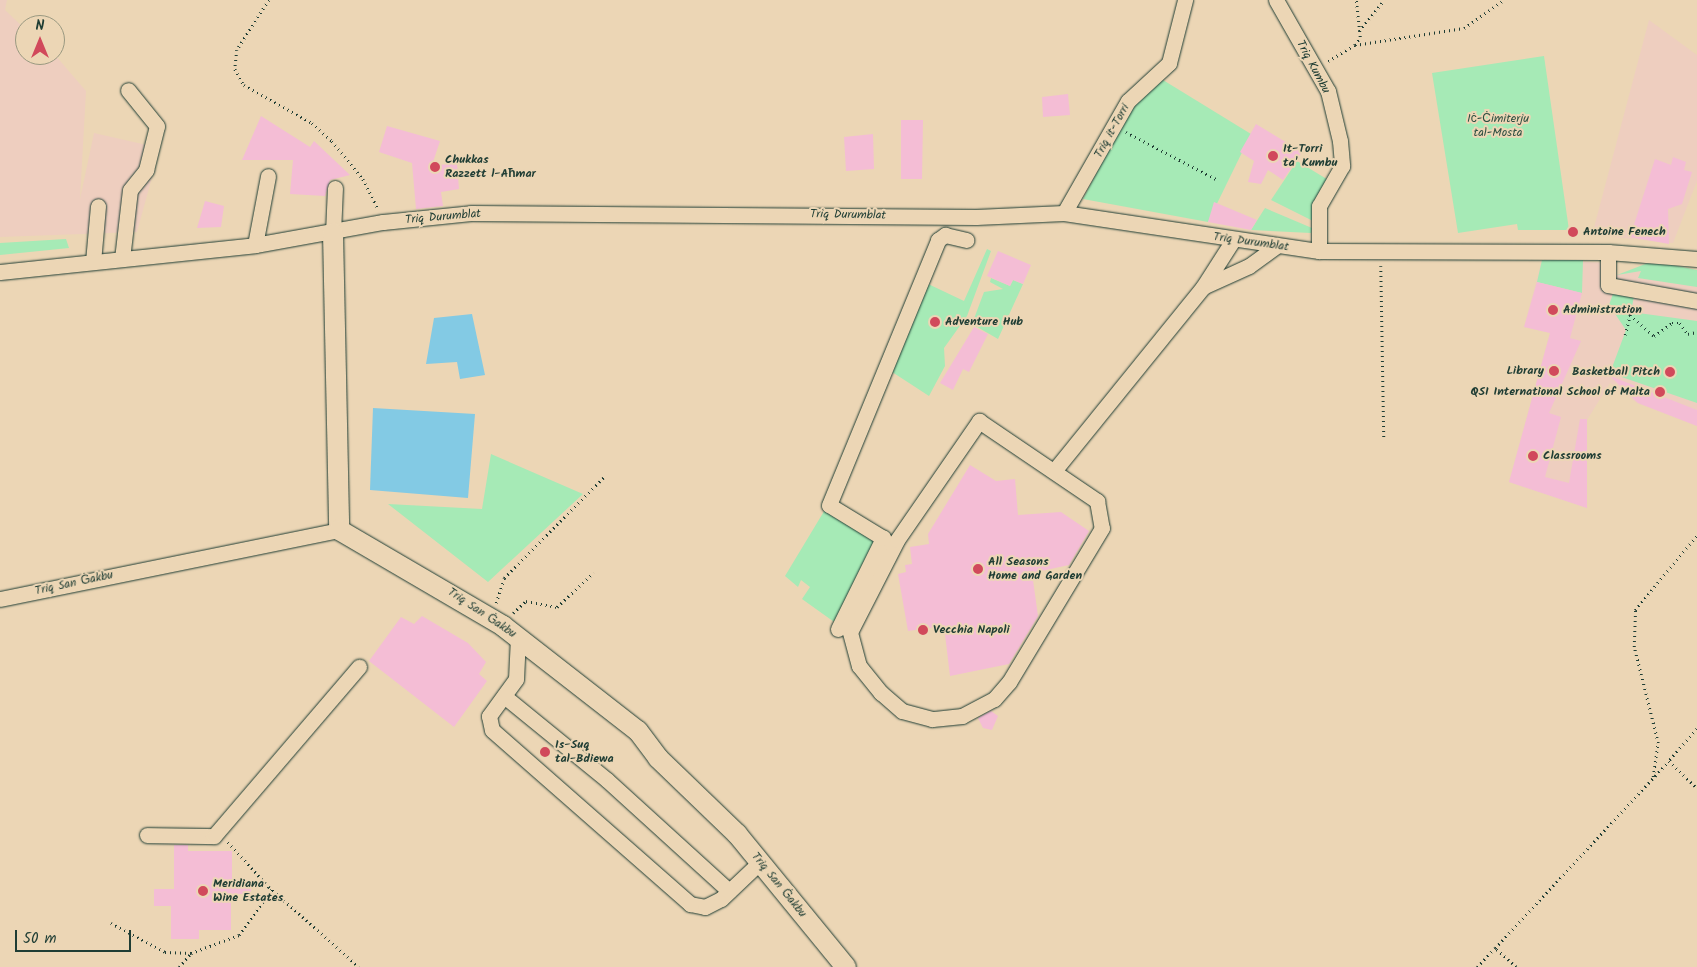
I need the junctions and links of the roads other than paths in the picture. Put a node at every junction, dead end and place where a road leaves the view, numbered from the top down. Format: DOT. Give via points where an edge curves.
graph roads {
  1 [pos="1185,0"];
  2 [pos="1276,0"];
  3 [pos="128,90"];
  4 [pos="268,176"];
  5 [pos="335,188"];
  6 [pos="98,206"];
  7 [pos="1064,213"];
  8 [pos="332,233"];
  9 [pos="966,240"];
  10 [pos="1234,240"];
  11 [pos="255,245"];
  12 [pos="1277,246"];
  13 [pos="1319,251"];
  14 [pos="1608,252"];
  15 [pos="122,259"];
  16 [pos="1697,259"];
  17 [pos="93,262"];
  18 [pos="0,272"];
  19 [pos="1203,287"];
  20 [pos="1697,301"];
  21 [pos="1054,471"];
  22 [pos="339,530"];
  23 [pos="0,599"];
  24 [pos="504,627"];
  25 [pos="838,629"];
  26 [pos="359,667"];
  27 [pos="504,696"];
  28 [pos="147,835"];
  29 [pos="760,862"];
  30 [pos="729,891"];
  31 [pos="846,967"];
  1 -- 7 [label="street, Triq it-Torri" via="1169,63 1128,101"];
  2 -- 13 [label="street, Triq Kumbu" via="1328,91 1342,166 1319,206"];
  3 -- 15 [label="street" via="157,126 146,170 130,190"];
  4 -- 11 [label="street"];
  5 -- 8 [label="street"];
  6 -- 17 [label="street"];
  7 -- 8 [label="street, Triq Durumblat" via="976,217 480,213 383,222"];
  7 -- 10 [label="street, Triq Durumblat"];
  8 -- 11 [label="street, Triq Durumblat"];
  8 -- 22 [label="main road"];
  9 -- 25 [label="street" via="945,235 938,240 829,505 883,538"];
  10 -- 12 [label="street, Triq Durumblat"];
  10 -- 19 [label="street"];
  11 -- 15 [label="street, Triq Durumblat"];
  12 -- 13 [label="street, Triq Durumblat"];
  12 -- 19 [label="street" via="1249,266"];
  13 -- 14 [label="street, Triq Durumblat"];
  14 -- 16 [label="street, Triq Durumblat"];
  14 -- 20 [label="street" via="1608,285"];
  15 -- 17 [label="street, Triq Durumblat"];
  17 -- 18 [label="street, Triq Durumblat"];
  19 -- 21 [label="street"];
  21 -- 21 [label="street" via="1097,501 1102,528 1009,682 994,698 962,716 932,719 902,711 859,666 850,632 897,540 979,421"];
  22 -- 23 [label="street, Triq San Ġakbu"];
  22 -- 24 [label="main road, Triq San Ġakbu"];
  24 -- 27 [label="street" via="520,666"];
  24 -- 29 [label="main road, Triq San Ġakbu" via="638,731 658,758"];
  26 -- 28 [label="street" via="214,836"];
  27 -- 30 [label="street" via="607,780"];
  27 -- 30 [label="street" via="489,716 492,730 668,889 690,904 705,907"];
  29 -- 30 [label="street"];
  29 -- 31 [label="main road, Triq San Ġakbu"];
}
